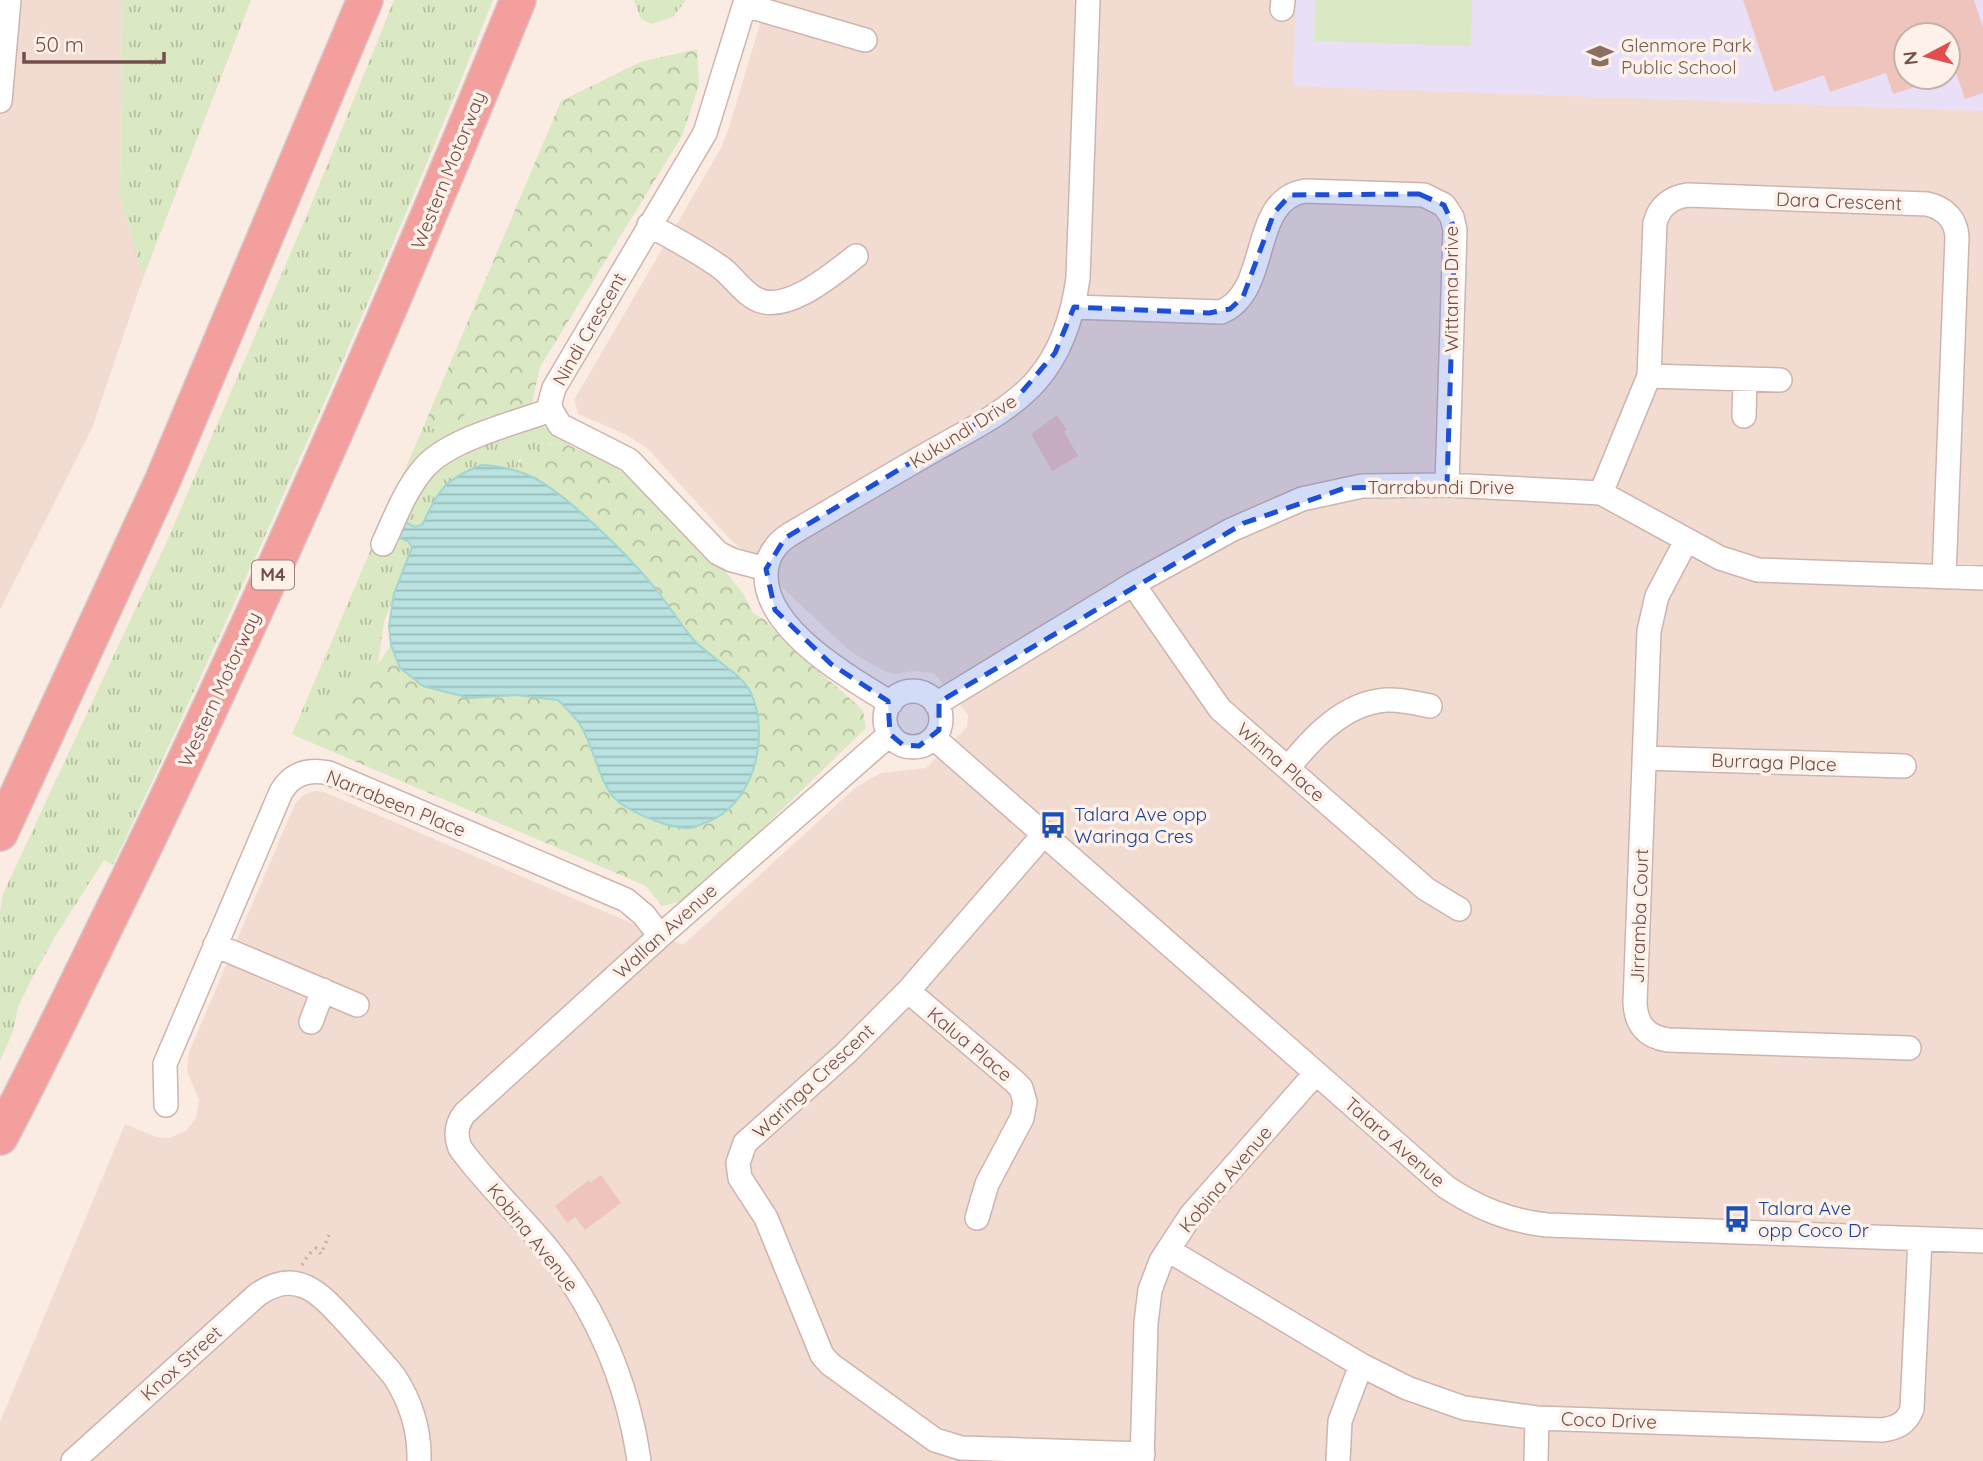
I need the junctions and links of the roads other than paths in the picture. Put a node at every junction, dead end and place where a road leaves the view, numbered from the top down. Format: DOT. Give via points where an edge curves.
graph roads {
  1 [pos="9,0"];
  2 [pos="365,0"];
  3 [pos="518,0"];
  4 [pos="1088,0"];
  5 [pos="746,2"];
  6 [pos="865,40"];
  7 [pos="0,101"];
  8 [pos="649,225"];
  9 [pos="856,256"];
  10 [pos="1074,307"];
  11 [pos="1649,376"];
  12 [pos="1745,379"];
  13 [pos="1780,380"];
  14 [pos="551,411"];
  15 [pos="1744,416"];
  16 [pos="1447,485"];
  17 [pos="1601,493"];
  18 [pos="1686,541"];
  19 [pos="383,544"];
  20 [pos="766,569"];
  21 [pos="1944,577"];
  22 [pos="1983,578"];
  23 [pos="1133,584"];
  24 [pos="891,703"];
  25 [pos="936,704"];
  26 [pos="1430,706"];
  27 [pos="890,734"];
  28 [pos="934,738"];
  29 [pos="1644,758"];
  30 [pos="1904,766"];
  31 [pos="1288,768"];
  32 [pos="0,833"];
  33 [pos="1045,834"];
  34 [pos="1460,909"];
  35 [pos="660,936"];
  36 [pos="215,945"];
  37 [pos="323,990"];
  38 [pos="908,992"];
  39 [pos="358,1005"];
  40 [pos="311,1022"];
  41 [pos="1909,1048"];
  42 [pos="1315,1074"];
  43 [pos="166,1105"];
  44 [pos="0,1137"];
  45 [pos="457,1138"];
  46 [pos="976,1217"];
  47 [pos="1920,1239"];
  48 [pos="1983,1241"];
  49 [pos="1168,1250"];
  50 [pos="1361,1365"];
  51 [pos="1537,1418"];
  52 [pos="1142,1457"];
  53 [pos="73,1461"];
  54 [pos="419,1461"];
  55 [pos="639,1461"];
  56 [pos="1338,1461"];
  57 [pos="1536,1461"];
  1 -- 7 [label="street"];
  2 -- 32 [label="highway" via="162,482"];
  3 -- 44 [label="highway, Western Motorway / M4" via="328,454"];
  4 -- 10 [label="street, Kukundi Drive"];
  5 -- 6 [label="street"];
  5 -- 8 [label="street, Nindi Crescent" via="705,132"];
  8 -- 9 [label="street" via="718,265 754,298 766,303 789,300"];
  8 -- 14 [label="street, Nindi Crescent" via="554,388"];
  10 -- 16 [label="street, Wittama Drive" via="1221,312 1243,297 1274,213 1290,195 1306,191 1419,194 1437,200 1449,211 1455,230"];
  10 -- 20 [label="street, Kukundi Drive" via="1055,353 1038,379 1015,400 789,534 776,546"];
  11 -- 12 [label="street"];
  11 -- 17 [label="street, Dara Crescent"];
  11 -- 21 [label="street, Dara Crescent" via="1655,223 1661,208 1675,198 1927,204 1942,209 1955,224 1957,237"];
  12 -- 13 [label="street"];
  12 -- 15 [label="street"];
  14 -- 19 [label="street" via="452,447 432,459 407,492"];
  14 -- 20 [label="street, Nindi Crescent" via="567,430 629,460 712,549"];
  16 -- 17 [label="street, Tarrabundi Drive"];
  16 -- 23 [label="street, Tarrabundi Drive" via="1362,486 1301,499 1231,530"];
  17 -- 18 [label="street, Tarrabundi Drive"];
  18 -- 21 [label="street, Tarrabundi Drive" via="1758,570"];
  18 -- 29 [label="street, Jirramba Court" via="1657,596 1650,621"];
  20 -- 24 [label="street" via="769,600 783,620 831,664"];
  21 -- 22 [label="street, Tarrabundi Drive"];
  23 -- 25 [label="street, Tarrabundi Drive"];
  23 -- 31 [label="street, Winna Place" via="1212,699"];
  24 -- 25 [label="street" via="897,696 914,692"];
  24 -- 27 [label="street" via="885,718"];
  25 -- 28 [label="street" via="941,721"];
  26 -- 31 [label="street" via="1396,700 1368,704 1315,735"];
  27 -- 28 [label="street" via="911,747"];
  27 -- 35 [label="street, Wallan Avenue"];
  28 -- 33 [label="street, Talara Avenue"];
  29 -- 30 [label="street, Burraga Place"];
  29 -- 41 [label="street, Jirramba Court" via="1635,1003 1643,1029 1668,1040"];
  31 -- 34 [label="street, Winna Place" via="1426,889"];
  33 -- 38 [label="street, Waringa Crescent"];
  33 -- 42 [label="street, Talara Avenue"];
  35 -- 36 [label="street, Narrabeen Place" via="626,900 329,773 315,771 296,775 281,792"];
  35 -- 45 [label="street, Wallan Avenue" via="464,1112"];
  36 -- 37 [label="street"];
  36 -- 43 [label="street, Narrabeen Place" via="165,1064"];
  37 -- 39 [label="street"];
  37 -- 40 [label="street"];
  38 -- 46 [label="street, Kalua Place" via="1014,1081 1023,1095 1022,1118 987,1184"];
  38 -- 52 [label="street, Waringa Crescent" via="745,1143 739,1156 740,1178 766,1218 819,1350 830,1364 945,1445"];
  42 -- 47 [label="street, Talara Avenue" via="1446,1187 1516,1220 1547,1225"];
  42 -- 49 [label="street, Kobina Avenue" via="1191,1215"];
  45 -- 55 [label="street, Kobina Avenue" via="464,1154 547,1248 584,1301 624,1393"];
  47 -- 48 [label="street, Talara Avenue"];
  47 -- 51 [label="street, Coco Drive" via="1913,1403 1900,1425 1882,1430"];
  49 -- 50 [label="street, Coco Drive"];
  49 -- 52 [label="street, Kobina Avenue" via="1147,1306"];
  50 -- 51 [label="street, Coco Drive" via="1452,1405"];
  50 -- 56 [label="street" via="1340,1421"];
  51 -- 57 [label="street"];
  53 -- 54 [label="street, Knox Street" via="257,1295 274,1285 299,1284 322,1296 394,1376 413,1414"];
}
